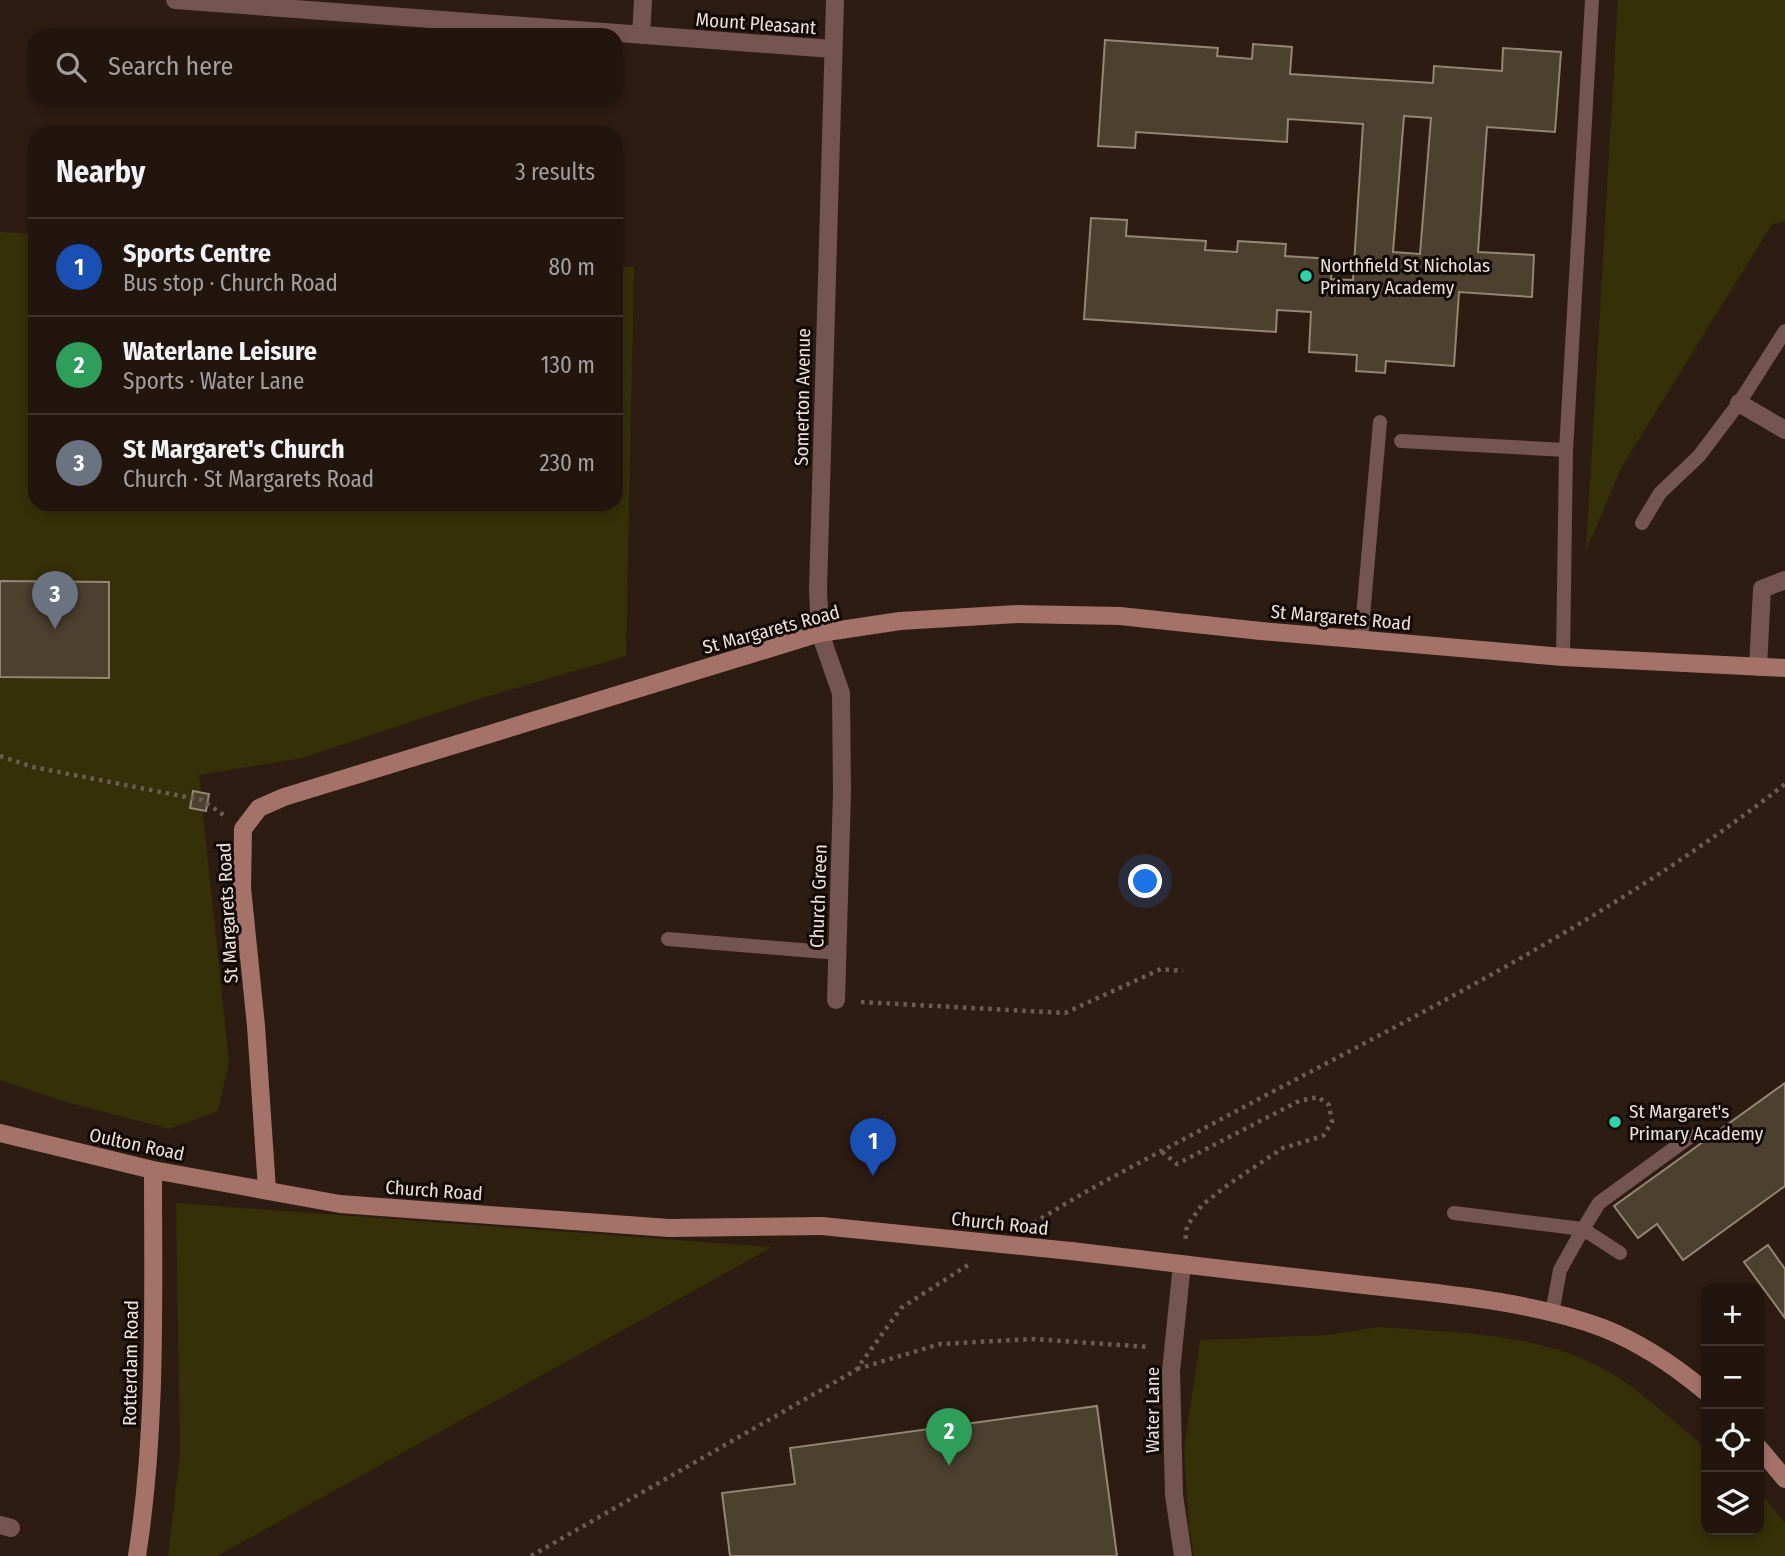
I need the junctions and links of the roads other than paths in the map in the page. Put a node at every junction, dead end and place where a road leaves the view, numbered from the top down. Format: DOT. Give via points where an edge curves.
graph roads {
  1 [pos="175,0"];
  2 [pos="643,0"];
  3 [pos="835,0"];
  4 [pos="1592,0"];
  5 [pos="537,28"];
  6 [pos="623,35"];
  7 [pos="640,36"];
  8 [pos="832,49"];
  9 [pos="1785,331"];
  10 [pos="1739,403"];
  11 [pos="1380,422"];
  12 [pos="1785,430"];
  13 [pos="1401,442"];
  14 [pos="1566,450"];
  15 [pos="1642,523"];
  16 [pos="1785,580"];
  17 [pos="820,634"];
  18 [pos="1361,639"];
  19 [pos="1563,657"];
  20 [pos="1758,667"];
  21 [pos="1785,668"];
  22 [pos="842,792"];
  23 [pos="667,939"];
  24 [pos="838,953"];
  25 [pos="836,1000"];
  26 [pos="0,1133"];
  27 [pos="1691,1136"];
  28 [pos="153,1170"];
  29 [pos="267,1190"];
  30 [pos="1454,1213"];
  31 [pos="1583,1229"];
  32 [pos="1620,1253"];
  33 [pos="1182,1264"];
  34 [pos="1552,1313"];
  35 [pos="1701,1388"];
  36 [pos="1764,1454"];
  37 [pos="1785,1479"];
  38 [pos="136,1556"];
  39 [pos="1183,1556"];
  1 -- 5 [label="street, Mount Pleasant"];
  2 -- 7 [label="street"];
  3 -- 8 [label="street, Somerton Avenue"];
  4 -- 14 [label="lane"];
  6 -- 7 [label="street, Mount Pleasant"];
  7 -- 8 [label="street, Mount Pleasant"];
  8 -- 17 [label="street, Somerton Avenue"];
  9 -- 10 [label="lane"];
  10 -- 12 [label="street"];
  10 -- 15 [label="lane" via="1699,456 1660,493"];
  11 -- 18 [label="lane"];
  13 -- 14 [label="lane"];
  14 -- 19 [label="lane"];
  16 -- 20 [label="street" via="1762,589"];
  17 -- 18 [label="street, St Margarets Road" via="900,621 1017,614 1119,616"];
  17 -- 22 [label="street, Somerton Avenue" via="841,693"];
  17 -- 29 [label="street, St Margarets Road" via="259,808 243,829 242,888"];
  18 -- 19 [label="street, St Margarets Road"];
  19 -- 20 [label="street, St Margarets Road"];
  20 -- 21 [label="street, St Margarets Road"];
  22 -- 24 [label="street, Church Green"];
  23 -- 24 [label="lane"];
  24 -- 25 [label="street, Church Green"];
  26 -- 28 [label="street, Oulton Road"];
  27 -- 31 [label="lane" via="1598,1203"];
  28 -- 29 [label="street, Oulton Road"];
  28 -- 38 [label="street, Rotterdam Road" via="152,1394"];
  29 -- 33 [label="street, Church Road, bridge" via="340,1204 669,1228 822,1226"];
  30 -- 31 [label="lane"];
  31 -- 32 [label="lane"];
  31 -- 34 [label="lane" via="1560,1270"];
  33 -- 34 [label="street, Church Road" via="1408,1290"];
  33 -- 39 [label="street, Water Lane" via="1171,1371 1174,1495"];
  34 -- 35 [label="street, Church Road" via="1642,1346"];
  36 -- 37 [label="street"];
}
